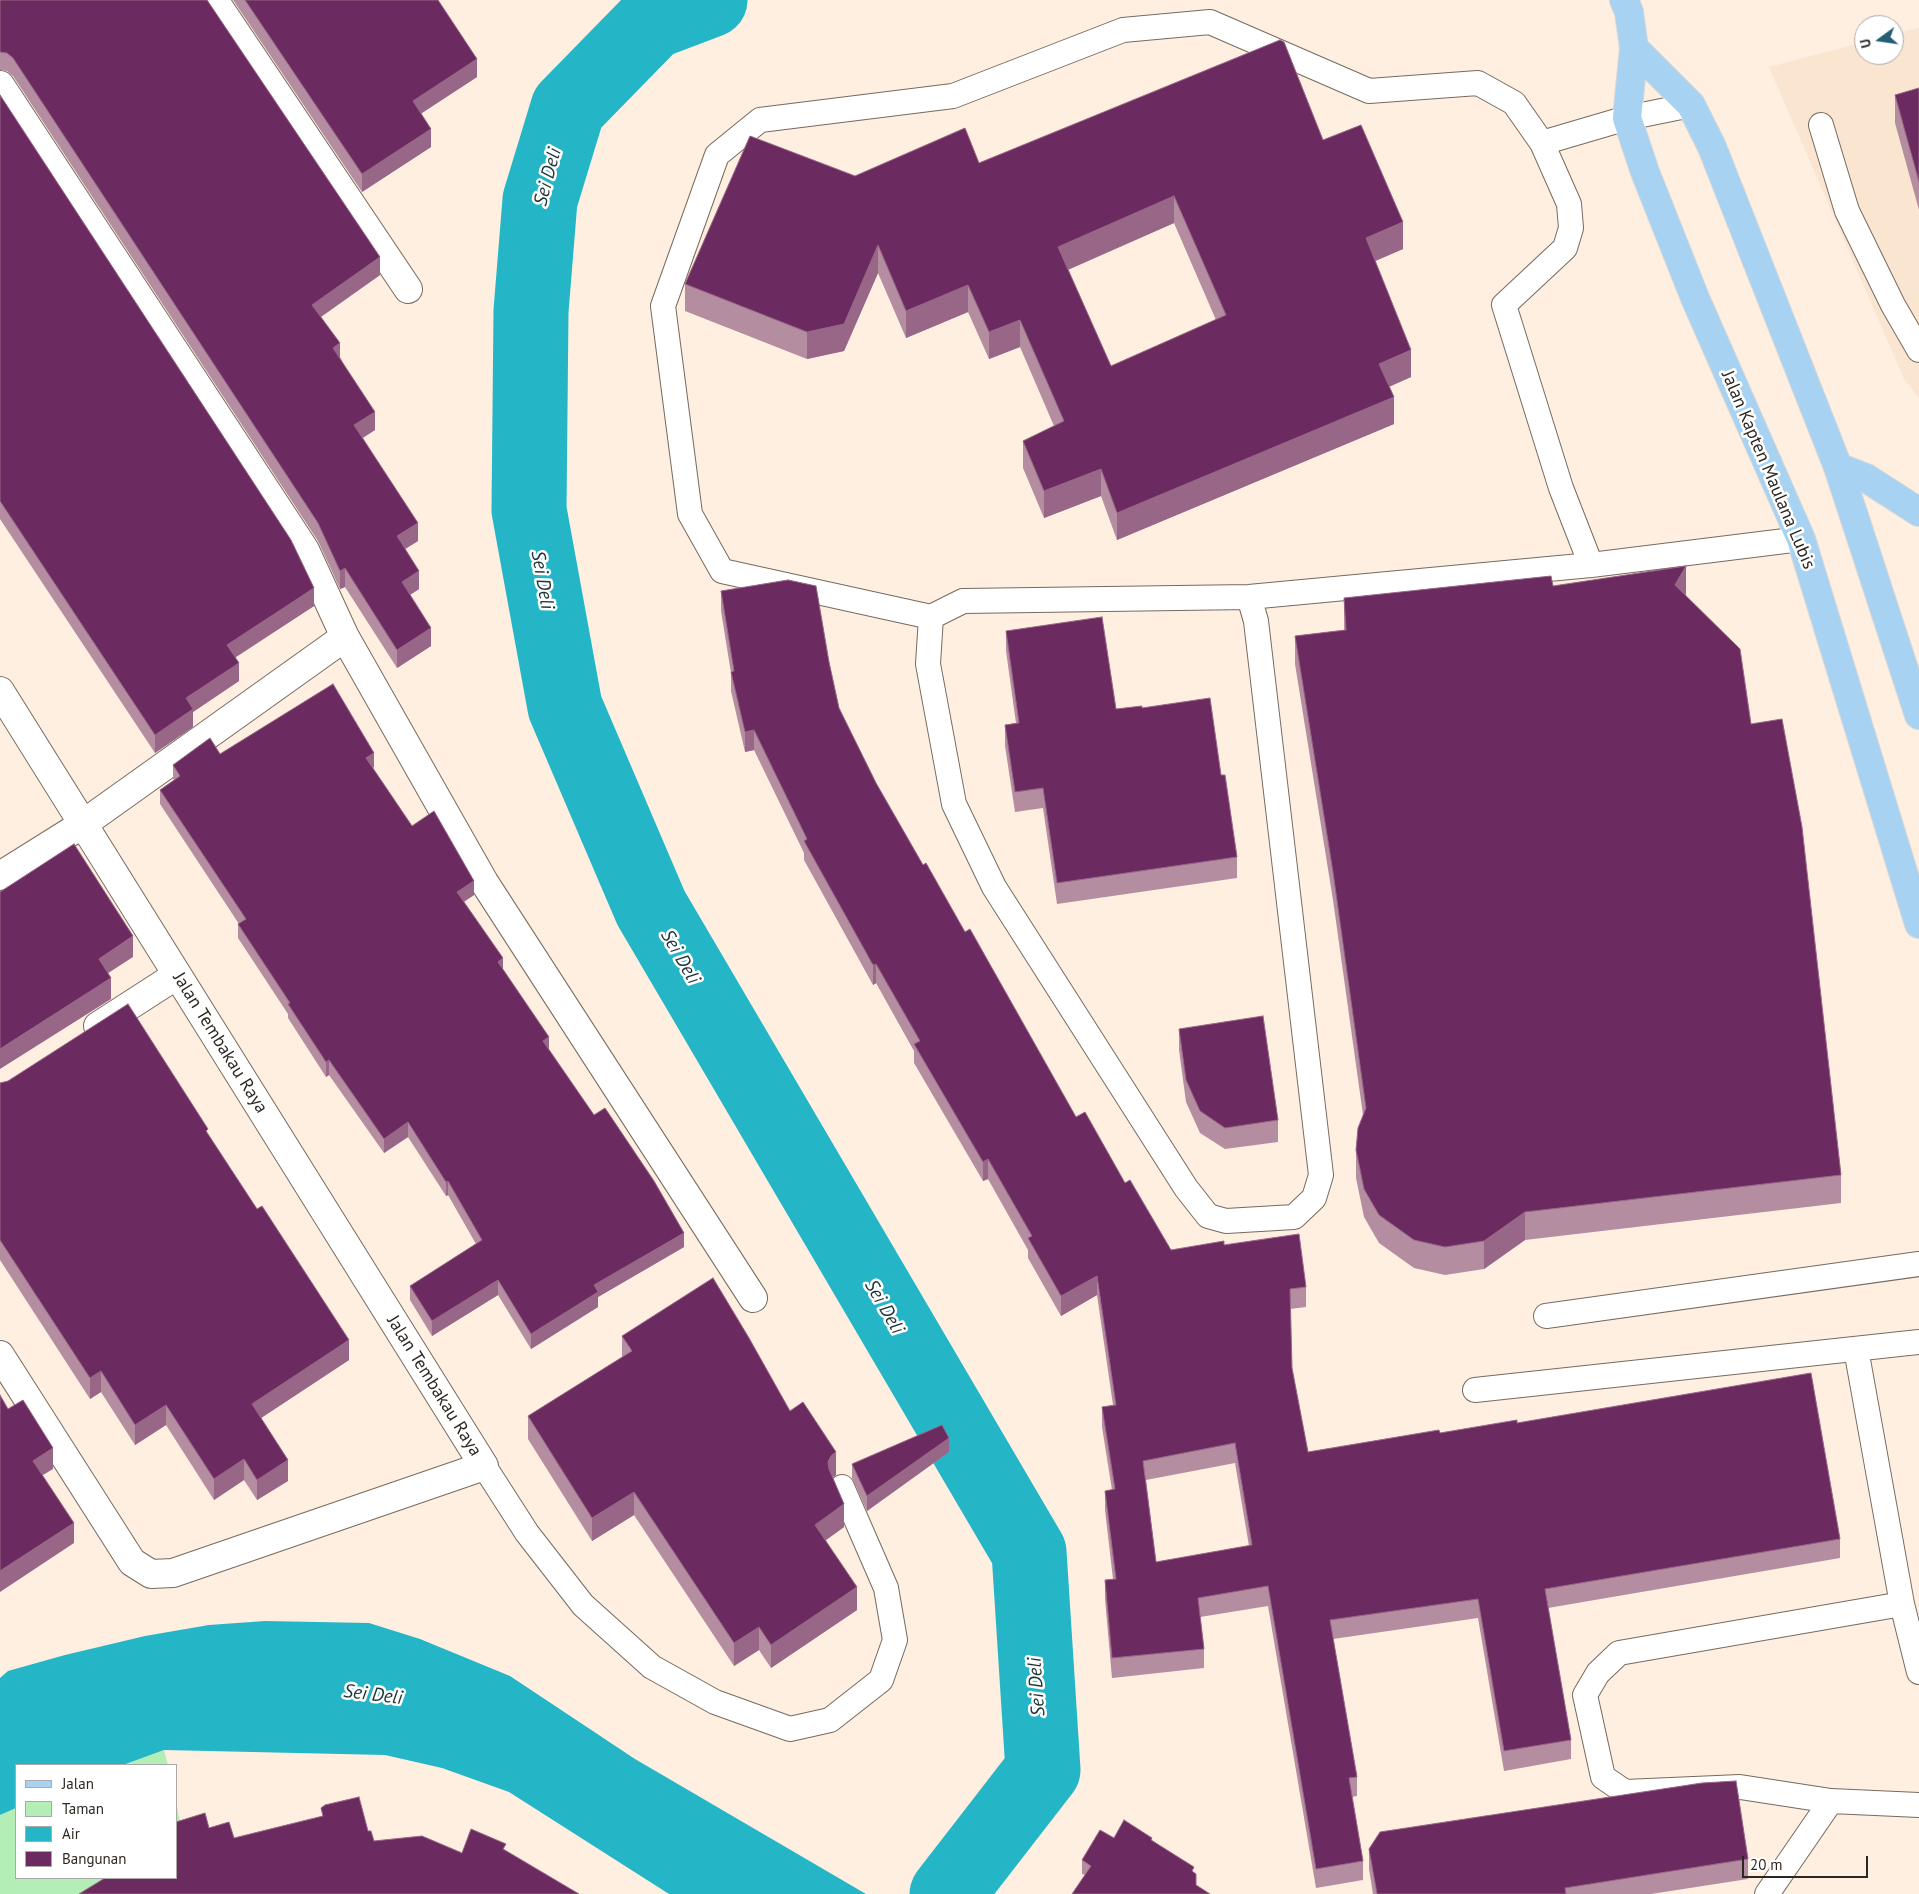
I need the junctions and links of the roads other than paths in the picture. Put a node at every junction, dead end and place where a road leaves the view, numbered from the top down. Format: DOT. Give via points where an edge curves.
graph roads {
  1 [pos="214,0"];
  2 [pos="1626,6"];
  3 [pos="1634,48"];
  4 [pos="0,85"];
  5 [pos="1691,105"];
  6 [pos="1627,118"];
  7 [pos="1821,125"];
  8 [pos="1542,143"];
  9 [pos="408,289"];
  10 [pos="1919,350"];
  11 [pos="1838,467"];
  12 [pos="1919,512"];
  13 [pos="1801,539"];
  14 [pos="1591,565"];
  15 [pos="1249,596"];
  16 [pos="931,617"];
  17 [pos="345,637"];
  18 [pos="0,691"];
  19 [pos="1919,716"];
  20 [pos="83,824"];
  21 [pos="0,876"];
  22 [pos="1918,915"];
  23 [pos="177,975"];
  24 [pos="81,1037"];
  25 [pos="1919,1264"];
  26 [pos="753,1298"];
  27 [pos="1546,1316"];
  28 [pos="1919,1342"];
  29 [pos="1856,1349"];
  30 [pos="0,1355"];
  31 [pos="1475,1390"];
  32 [pos="484,1466"];
  33 [pos="842,1487"];
  34 [pos="1902,1604"];
  35 [pos="1919,1672"];
  36 [pos="1831,1801"];
  37 [pos="1919,1805"];
  38 [pos="1767,1894"];
  1 -- 9 [label="street"];
  2 -- 3 [label="main road, Jalan Kapten Maulana Lubis"];
  3 -- 5 [label="main road"];
  3 -- 6 [label="main road, Jalan Kapten Maulana Lubis"];
  4 -- 17 [label="street" via="305,550"];
  5 -- 6 [label="lane"];
  5 -- 11 [label="main road" via="1712,147"];
  6 -- 8 [label="lane"];
  6 -- 13 [label="main road, Jalan Kapten Maulana Lubis" via="1695,298"];
  7 -- 10 [label="lane" via="1847,211"];
  8 -- 14 [label="lane" via="1569,204 1571,228 1565,248 1504,305 1561,488"];
  8 -- 16 [label="lane" via="1514,103 1478,83 1369,91 1210,22 1123,30 953,96 760,120 717,154 663,306 690,514 722,571"];
  11 -- 12 [label="main road" via="1866,478"];
  11 -- 19 [label="main road"];
  13 -- 14 [label="lane"];
  13 -- 22 [label="main road, Jalan Kapten Maulana Lubis"];
  14 -- 15 [label="lane"];
  15 -- 16 [label="lane" via="963,601"];
  15 -- 16 [label="lane" via="1257,631 1321,1176 1314,1198 1294,1217 1226,1221 1208,1216 1186,1188 994,887 954,804 928,664"];
  17 -- 20 [label="street"];
  17 -- 26 [label="street" via="484,882"];
  18 -- 20 [label="street, Jalan Tembakau Raya"];
  20 -- 21 [label="street"];
  20 -- 23 [label="street, Jalan Tembakau Raya"];
  23 -- 24 [label="street"];
  23 -- 32 [label="street, Jalan Tembakau Raya"];
  25 -- 27 [label="lane"];
  28 -- 29 [label="lane"];
  29 -- 31 [label="lane"];
  29 -- 34 [label="lane"];
  30 -- 32 [label="street" via="132,1562 151,1574 173,1572"];
  32 -- 33 [label="lane, Jalan Tembakau Raya" via="527,1532 583,1605 652,1667 715,1702 790,1729 830,1720 881,1680 895,1640 886,1588"];
  34 -- 35 [label="lane"];
  34 -- 36 [label="lane" via="1619,1653 1598,1673 1585,1695 1603,1777 1625,1792 1740,1787"];
  36 -- 37 [label="lane"];
  36 -- 38 [label="lane"];
}
